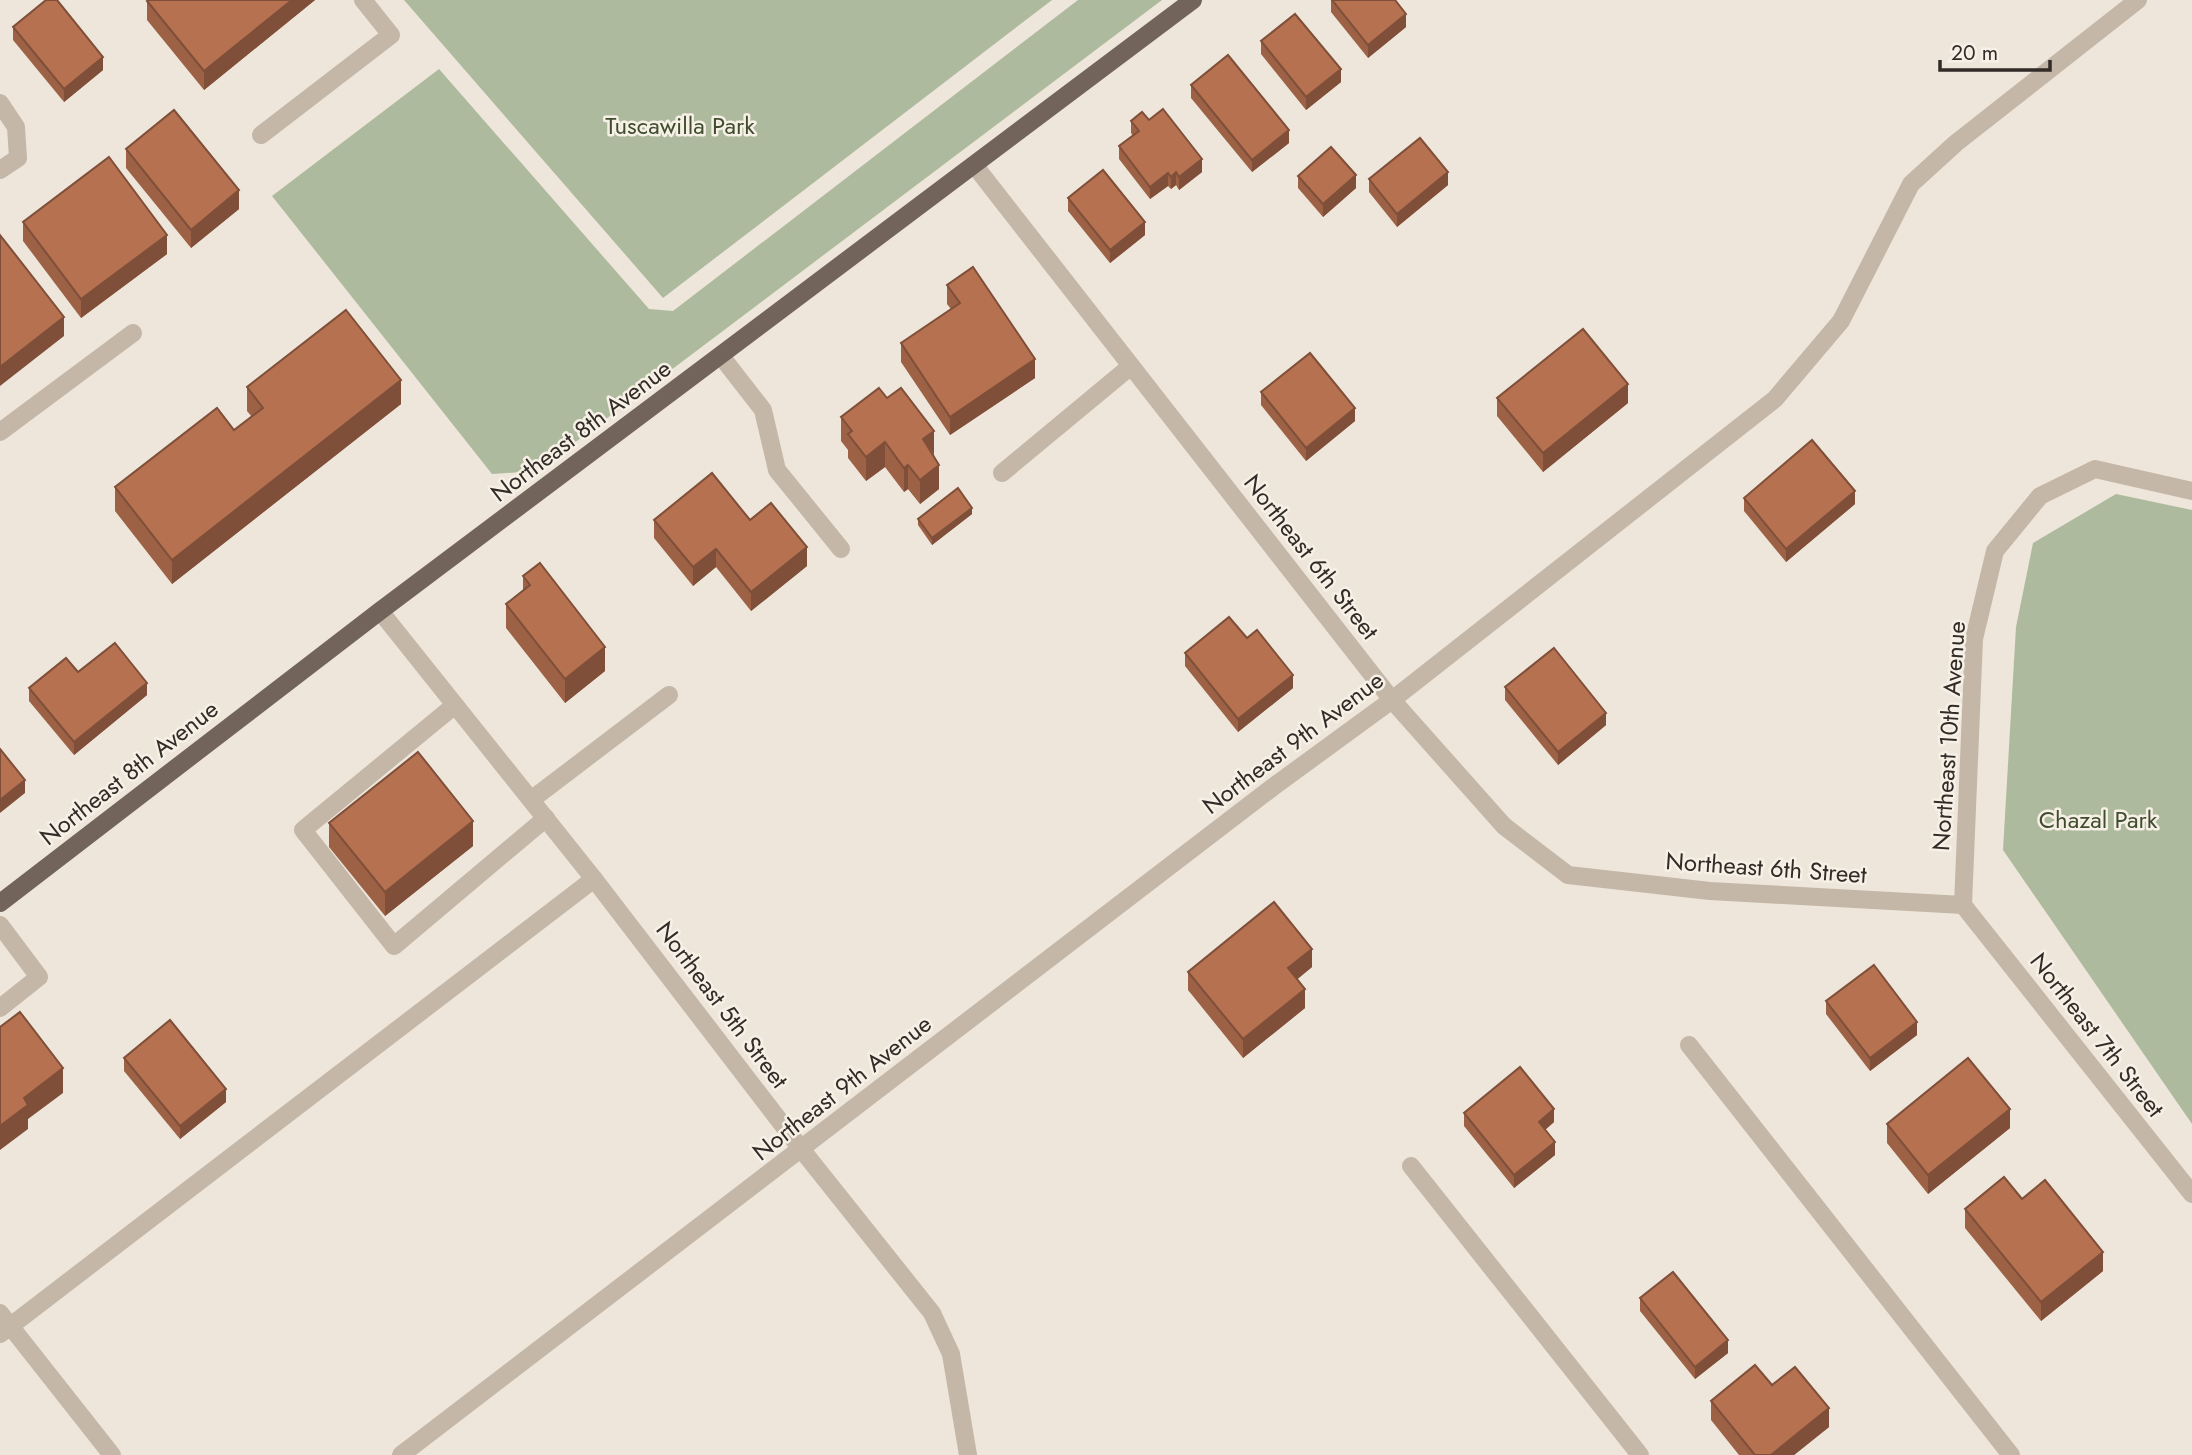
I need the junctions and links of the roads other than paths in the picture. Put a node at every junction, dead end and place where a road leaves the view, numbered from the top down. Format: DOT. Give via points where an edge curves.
graph roads {
  1 [pos="363,0"];
  2 [pos="1193,0"];
  3 [pos="2138,0"];
  4 [pos="0,103"];
  5 [pos="261,135"];
  6 [pos="975,166"];
  7 [pos="0,170"];
  8 [pos="133,333"];
  9 [pos="721,356"];
  10 [pos="1131,366"];
  11 [pos="0,432"];
  12 [pos="1002,473"];
  13 [pos="2192,491"];
  14 [pos="841,550"];
  15 [pos="380,611"];
  16 [pos="669,695"];
  17 [pos="1392,700"];
  18 [pos="456,705"];
  19 [pos="531,800"];
  20 [pos="546,818"];
  21 [pos="594,879"];
  22 [pos="0,903"];
  23 [pos="1963,905"];
  24 [pos="0,925"];
  25 [pos="0,1008"];
  26 [pos="1689,1045"];
  27 [pos="802,1150"];
  28 [pos="1411,1166"];
  29 [pos="2192,1194"];
  30 [pos="3,1324"];
  31 [pos="112,1455"];
  32 [pos="401,1455"];
  33 [pos="968,1455"];
  34 [pos="1640,1455"];
  35 [pos="2011,1455"];
  1 -- 5 [label="street" via="391,34"];
  2 -- 6 [label="main road, Northeast 8th Avenue"];
  3 -- 17 [label="street, Northeast 9th Avenue" via="1956,143 1911,184 1841,321 1775,399"];
  4 -- 7 [label="street" via="16,127 18,158"];
  6 -- 9 [label="main road, Northeast 8th Avenue"];
  6 -- 10 [label="street, Northeast 6th Street"];
  8 -- 11 [label="street"];
  9 -- 14 [label="street" via="763,410 777,470"];
  9 -- 15 [label="main road, Northeast 8th Avenue"];
  10 -- 12 [label="street"];
  10 -- 17 [label="street, Northeast 6th Street"];
  13 -- 23 [label="street, Northeast 10th Avenue" via="2095,469 2040,496 1995,551 1974,639"];
  15 -- 18 [label="street, Northeast 5th Street"];
  15 -- 22 [label="main road, Northeast 8th Avenue"];
  16 -- 19 [label="street"];
  17 -- 23 [label="street, Northeast 6th Street" via="1504,827 1568,875 1710,891"];
  17 -- 27 [label="street, Northeast 9th Avenue"];
  18 -- 19 [label="street, Northeast 5th Street"];
  18 -- 20 [label="street" via="303,830 394,946"];
  19 -- 20 [label="street, Northeast 5th Street"];
  20 -- 21 [label="street, Northeast 5th Street"];
  21 -- 27 [label="street, Northeast 5th Street"];
  21 -- 30 [label="street"];
  23 -- 29 [label="street, Northeast 7th Street"];
  24 -- 25 [label="street" via="40,977"];
  26 -- 35 [label="street"];
  27 -- 32 [label="street, Northeast 9th Avenue"];
  27 -- 33 [label="street, Northeast 5th Street" via="932,1313 951,1354"];
  28 -- 34 [label="street"];
  30 -- 31 [label="street"];
}
